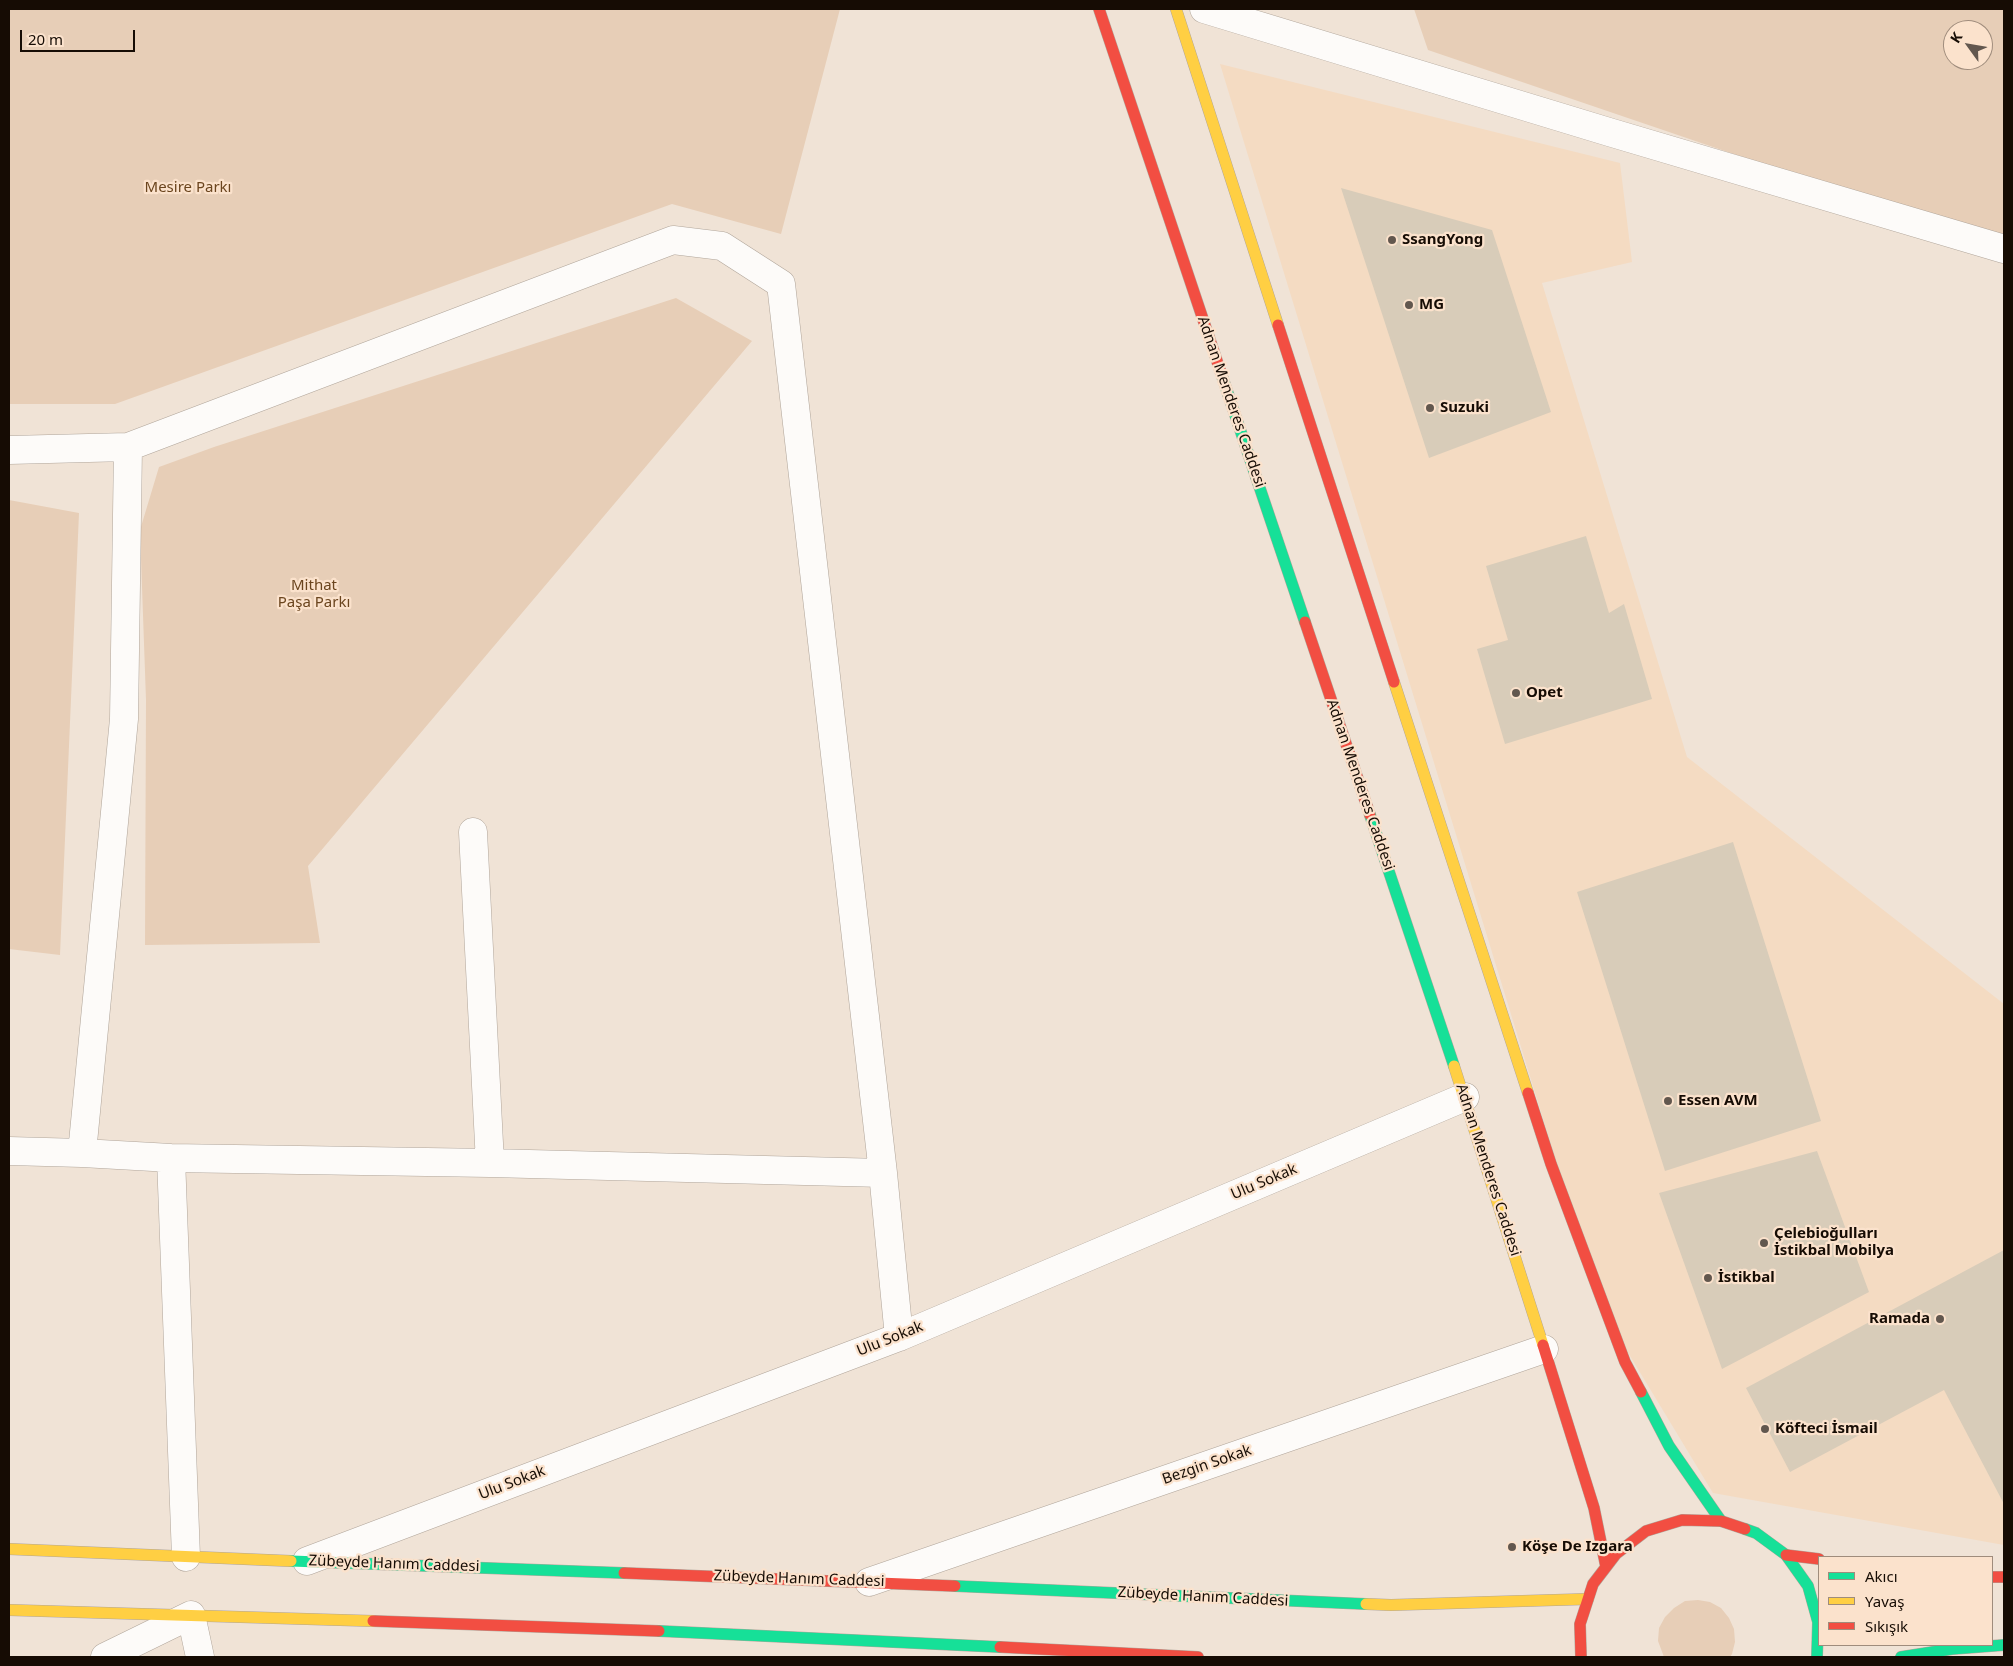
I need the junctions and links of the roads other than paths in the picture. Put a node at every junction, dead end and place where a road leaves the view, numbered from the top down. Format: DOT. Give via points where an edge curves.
graph roads {
  1 [pos="1098,9"];
  2 [pos="1176,9"];
  3 [pos="1204,9"];
  4 [pos="2004,249"];
  5 [pos="128,447"];
  6 [pos="9,450"];
  7 [pos="473,832"];
  8 [pos="1465,1097"];
  9 [pos="9,1151"];
  10 [pos="82,1152"];
  11 [pos="171,1158"];
  12 [pos="490,1163"];
  13 [pos="882,1173"];
  14 [pos="899,1336"];
  15 [pos="1544,1349"];
  16 [pos="1720,1521"];
  17 [pos="9,1549"];
  18 [pos="1786,1555"];
  19 [pos="186,1557"];
  20 [pos="1818,1560"];
  21 [pos="307,1561"];
  22 [pos="1606,1567"];
  23 [pos="870,1582"];
  24 [pos="1588,1599"];
  25 [pos="9,1610"];
  26 [pos="191,1615"];
  27 [pos="1991,1646"];
  28 [pos="105,1657"];
  29 [pos="200,1657"];
  30 [pos="1198,1657"];
  31 [pos="1582,1657"];
  32 [pos="1818,1657"];
  33 [pos="1901,1657"];
  1 -- 8 [label="main road, Adnan Menderes Caddesi"];
  2 -- 16 [label="main road" via="1551,1164 1625,1362 1669,1446"];
  3 -- 4 [label="street"];
  5 -- 6 [label="street"];
  5 -- 10 [label="street" via="124,719"];
  5 -- 13 [label="street" via="673,240 722,246 781,284"];
  7 -- 12 [label="street"];
  8 -- 14 [label="street, Ulu Sokak"];
  8 -- 15 [label="main road, Adnan Menderes Caddesi"];
  9 -- 10 [label="street"];
  10 -- 11 [label="street"];
  11 -- 12 [label="street"];
  11 -- 19 [label="street"];
  12 -- 13 [label="street"];
  13 -- 14 [label="street"];
  14 -- 21 [label="street, Ulu Sokak"];
  15 -- 22 [label="main road, Adnan Menderes Caddesi" via="1594,1508"];
  15 -- 23 [label="street, Bezgin Sokak"];
  16 -- 18 [label="main road" via="1756,1533"];
  16 -- 22 [label="main road" via="1682,1520 1646,1531 1616,1554"];
  17 -- 19 [label="main road, Zübeyde Hanım Caddesi"];
  18 -- 20 [label="main road"];
  18 -- 32 [label="main road" via="1808,1586 1818,1622"];
  19 -- 21 [label="main road, Zübeyde Hanım Caddesi"];
  21 -- 23 [label="main road, Zübeyde Hanım Caddesi"];
  22 -- 24 [label="main road" via="1593,1584"];
  23 -- 24 [label="main road, Zübeyde Hanım Caddesi" via="1391,1605"];
  24 -- 31 [label="main road" via="1580,1624"];
  25 -- 26 [label="main road"];
  26 -- 28 [label="street"];
  26 -- 29 [label="street"];
  26 -- 30 [label="main road" via="771,1635"];
  27 -- 33 [label="main road"];
}
